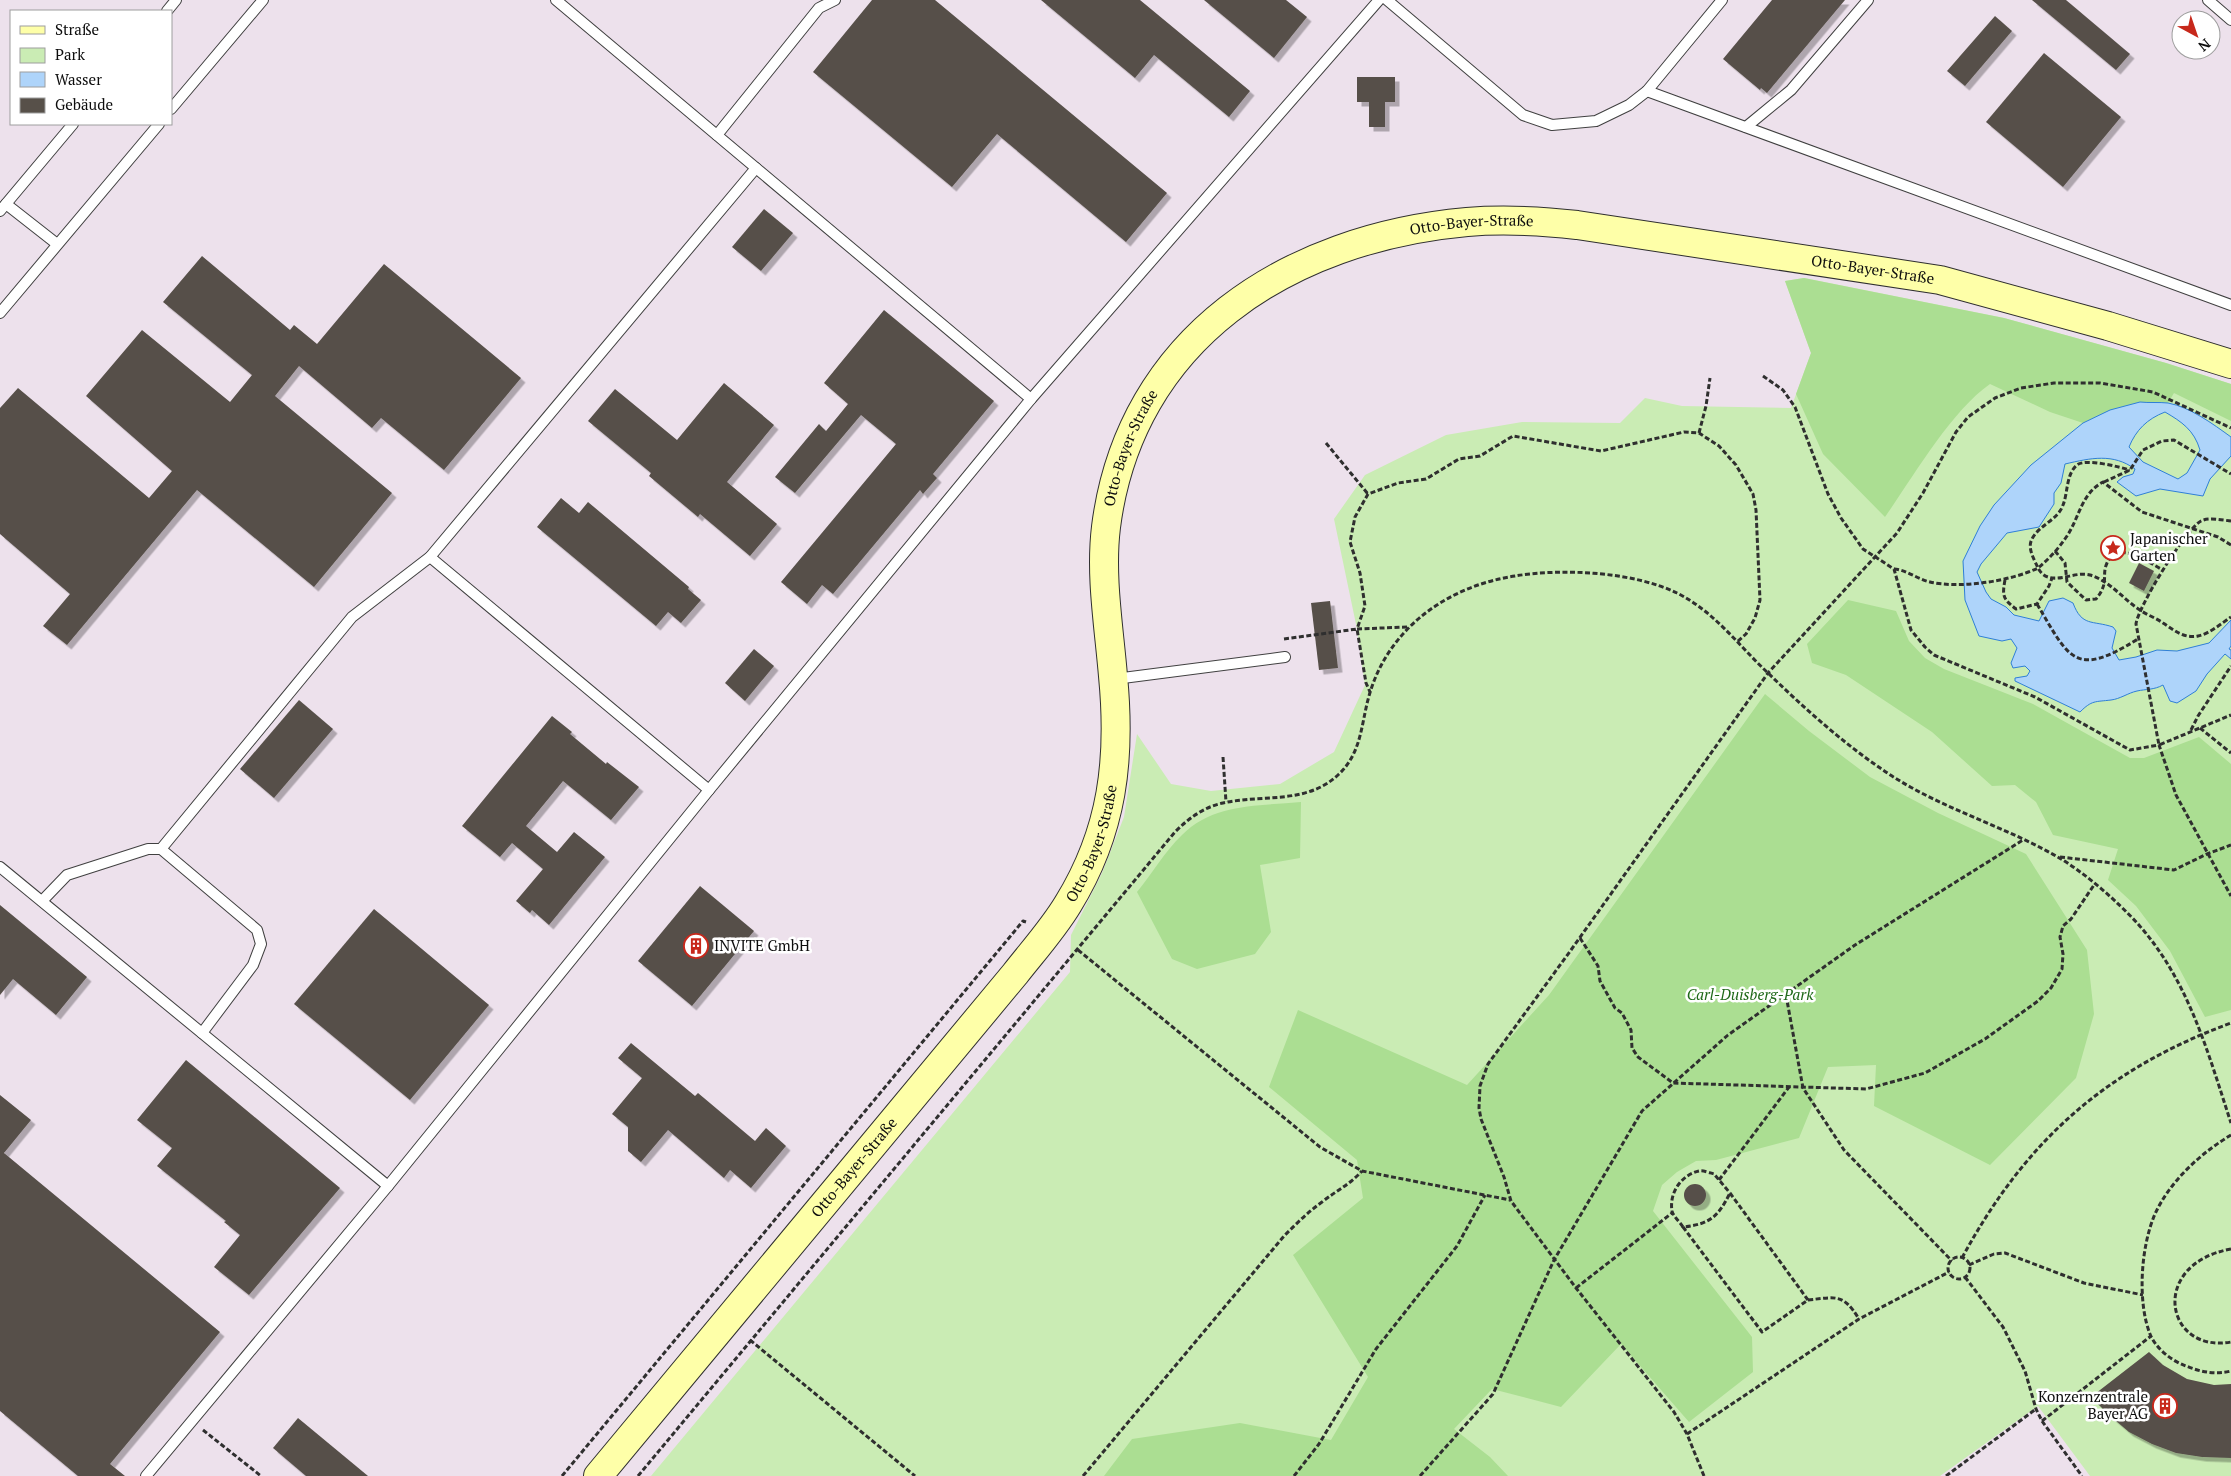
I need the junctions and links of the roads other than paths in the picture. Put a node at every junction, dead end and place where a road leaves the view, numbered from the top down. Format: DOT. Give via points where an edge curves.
graph roads {
  1 [pos="176,0"];
  2 [pos="262,0"];
  3 [pos="556,0"];
  4 [pos="835,0"];
  5 [pos="1379,0"];
  6 [pos="1386,0"];
  7 [pos="1722,0"];
  8 [pos="1868,0"];
  9 [pos="2208,0"];
  10 [pos="168,10"];
  11 [pos="2231,20"];
  12 [pos="1647,91"];
  13 [pos="172,108"];
  14 [pos="72,125"];
  15 [pos="157,125"];
  16 [pos="1746,127"];
  17 [pos="717,135"];
  18 [pos="756,168"];
  19 [pos="3,207"];
  20 [pos="58,244"];
  21 [pos="2231,305"];
  22 [pos="0,313"];
  23 [pos="2231,364"];
  24 [pos="1031,398"];
  25 [pos="430,557"];
  26 [pos="1285,657"];
  27 [pos="1114,679"];
  28 [pos="709,790"];
  29 [pos="161,849"];
  30 [pos="0,867"];
  31 [pos="42,901"];
  32 [pos="202,1033"];
  33 [pos="388,1186"];
  34 [pos="146,1476"];
  35 [pos="598,1476"];
  1 -- 10 [label="lane"];
  2 -- 13 [label="lane"];
  3 -- 17 [label="lane"];
  4 -- 17 [label="lane" via="819,8"];
  5 -- 24 [label="lane"];
  6 -- 12 [label="lane" via="1523,115 1552,125 1596,121 1629,105"];
  7 -- 12 [label="lane"];
  8 -- 16 [label="lane" via="1791,90"];
  9 -- 11 [label="lane"];
  12 -- 16 [label="lane"];
  14 -- 19 [label="lane"];
  15 -- 20 [label="lane"];
  16 -- 21 [label="lane"];
  17 -- 18 [label="lane"];
  18 -- 24 [label="lane"];
  18 -- 25 [label="lane"];
  19 -- 20 [label="lane"];
  20 -- 22 [label="lane"];
  23 -- 27 [label="street, Otto-Bayer-Straße" via="1940,280 1577,225 1541,221 1467,222 1413,230 1359,244 1288,273 1230,308 1181,354 1148,400 1116,476 1106,530 1104,584"];
  24 -- 28 [label="lane"];
  25 -- 28 [label="lane"];
  25 -- 29 [label="lane" via="352,617"];
  26 -- 27 [label="lane"];
  27 -- 35 [label="street, Otto-Bayer-Straße" via="1116,766 1105,824 1095,852 1068,905 890,1126"];
  28 -- 33 [label="lane"];
  29 -- 31 [label="lane" via="148,849 66,875"];
  29 -- 32 [label="lane" via="257,930 261,944 253,965"];
  30 -- 31 [label="lane"];
  31 -- 32 [label="lane"];
  32 -- 33 [label="lane"];
  33 -- 34 [label="lane"];
}
